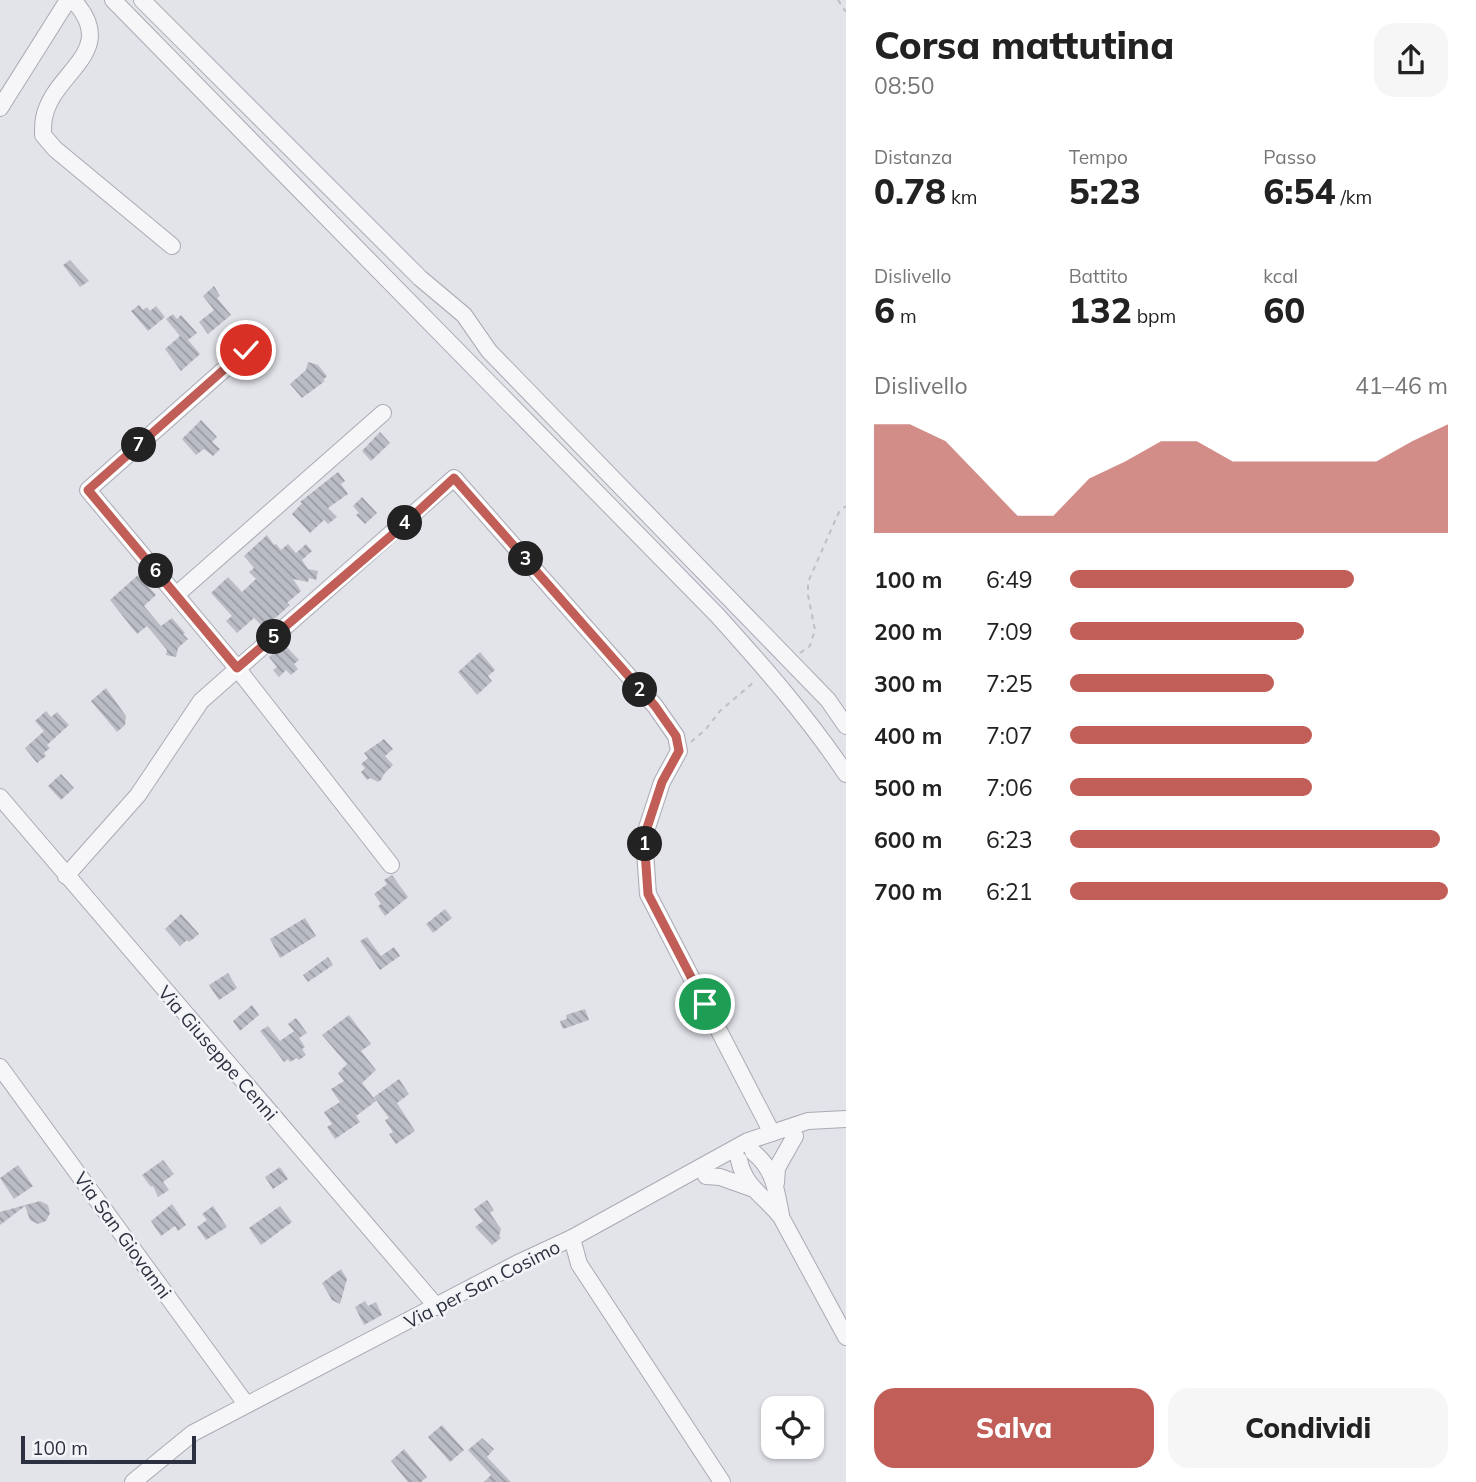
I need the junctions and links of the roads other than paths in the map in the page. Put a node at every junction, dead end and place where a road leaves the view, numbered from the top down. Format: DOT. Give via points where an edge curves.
graph roads {
  1 [pos="71,0"];
  2 [pos="114,0"];
  3 [pos="142,0"];
  4 [pos="0,108"];
  5 [pos="173,246"];
  6 [pos="246,350"];
  7 [pos="383,413"];
  8 [pos="176,595"];
  9 [pos="237,668"];
  10 [pos="846,726"];
  11 [pos="846,774"];
  12 [pos="0,797"];
  13 [pos="391,865"];
  14 [pos="66,876"];
  15 [pos="0,1067"];
  16 [pos="846,1119"];
  17 [pos="772,1133"];
  18 [pos="795,1136"];
  19 [pos="706,1176"];
  20 [pos="776,1186"];
  21 [pos="753,1189"];
  22 [pos="781,1217"];
  23 [pos="572,1238"];
  24 [pos="437,1307"];
  25 [pos="846,1337"];
  26 [pos="246,1404"];
  27 [pos="132,1482"];
  28 [pos="722,1482"];
  1 -- 4 [label="street"];
  1 -- 5 [label="street" via="84,12 90,47 55,94 44,117 43,135"];
  2 -- 11 [label="street" via="707,605 771,674"];
  3 -- 10 [label="street" via="419,278 464,315 489,351 828,700"];
  6 -- 8 [label="street" via="88,490"];
  7 -- 8 [label="street"];
  8 -- 9 [label="street"];
  9 -- 13 [label="street"];
  9 -- 14 [label="street" via="201,701 138,794"];
  9 -- 17 [label="street" via="454,478 655,706 676,736 679,751 662,782 644,837 648,894"];
  12 -- 14 [label="street, Via Giuseppe Cenni"];
  14 -- 24 [label="street, Via Giuseppe Cenni"];
  15 -- 26 [label="street, Via San Giovanni"];
  16 -- 17 [label="street, Via per San Cosimo" via="808,1121"];
  17 -- 23 [label="street, Via per San Cosimo" via="738,1146"];
  18 -- 20 [label="street" via="777,1168"];
  19 -- 21 [label="street"];
  20 -- 21 [label="street" via="764,1161 746,1156 745,1180"];
  20 -- 22 [label="street"];
  21 -- 22 [label="street"];
  22 -- 25 [label="street"];
  23 -- 24 [label="street, Via per San Cosimo"];
  23 -- 28 [label="street" via="579,1264"];
  24 -- 26 [label="street, Via per San Cosimo"];
  26 -- 27 [label="street, Via per San Cosimo" via="193,1433"];
}
